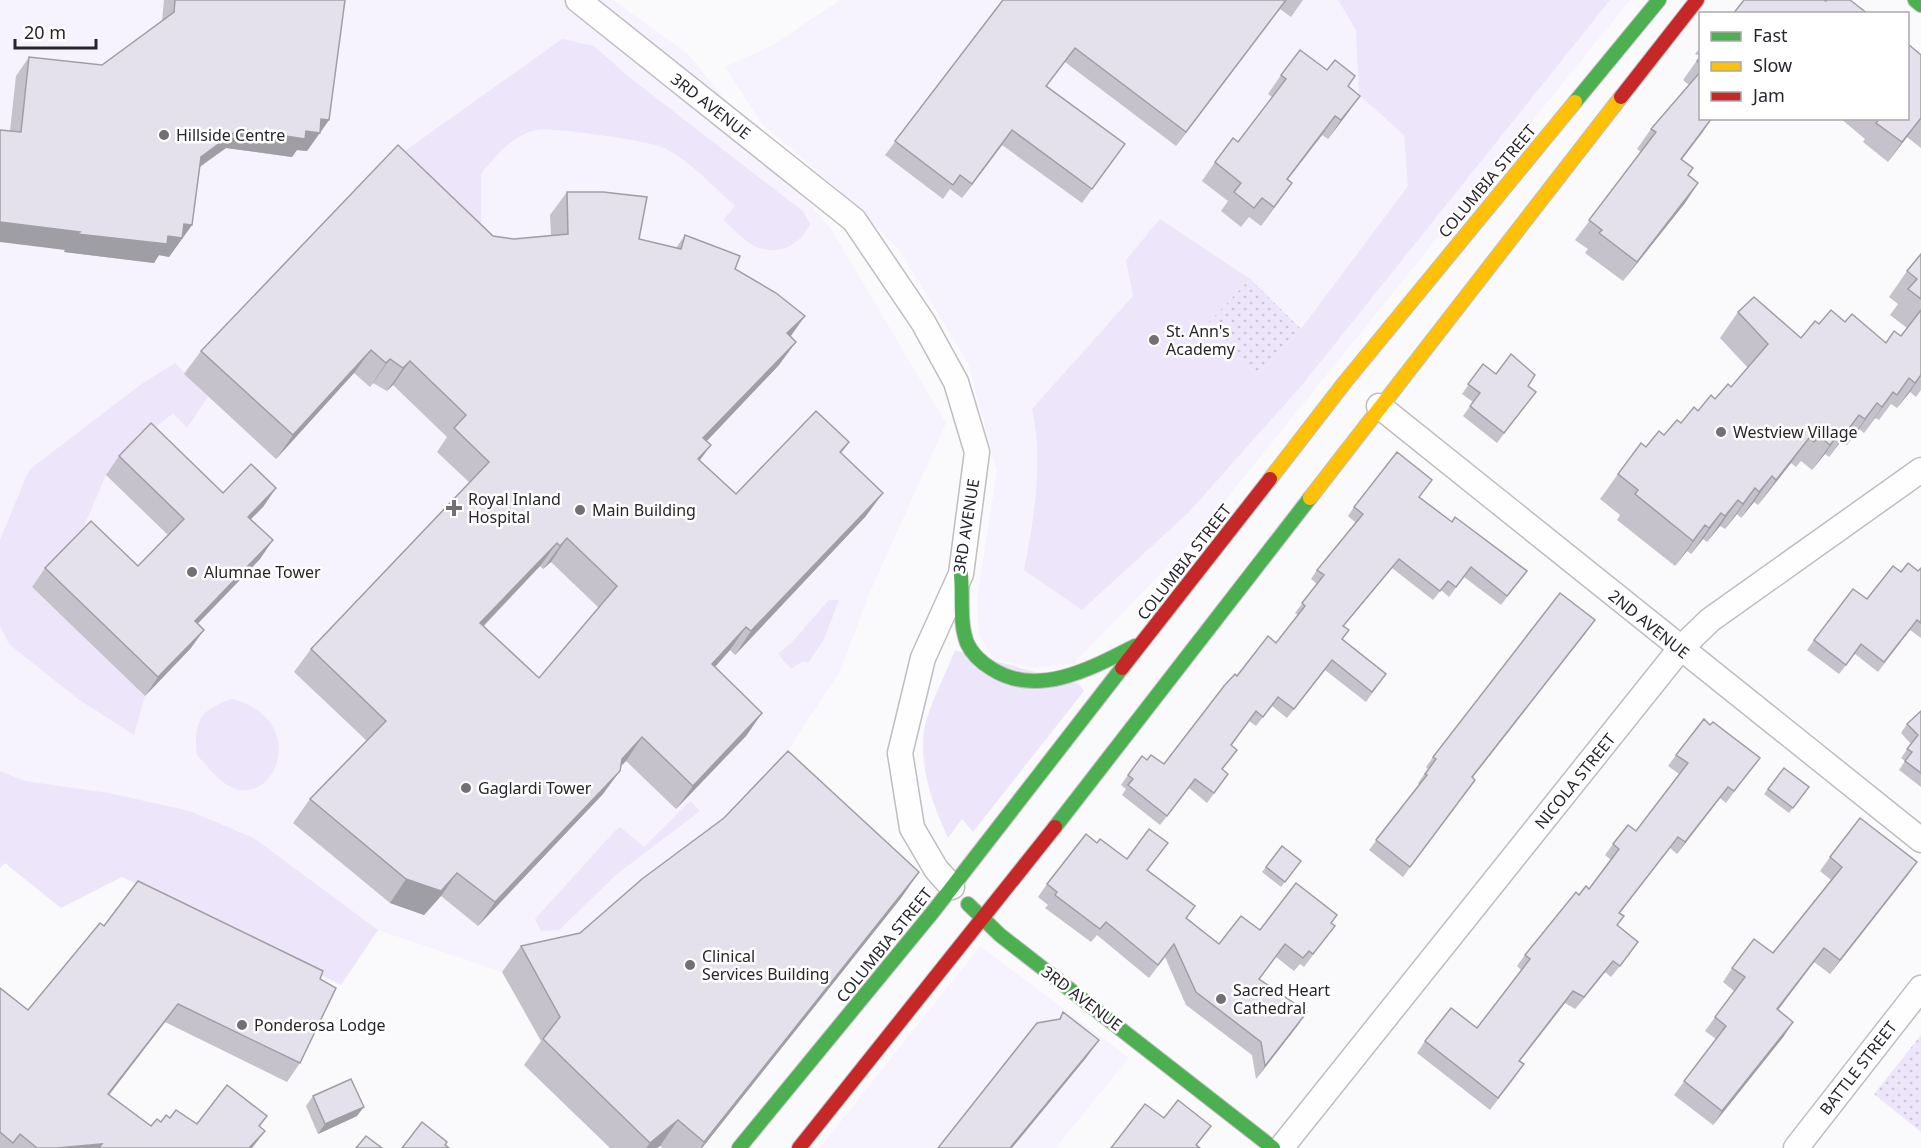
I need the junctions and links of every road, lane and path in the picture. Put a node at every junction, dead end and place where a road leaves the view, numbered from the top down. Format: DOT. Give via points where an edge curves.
graph roads {
  1 [pos="578,0"];
  2 [pos="1659,0"];
  3 [pos="1697,0"];
  4 [pos="1915,0"];
  5 [pos="1921,5"];
  6 [pos="1379,406"];
  7 [pos="1921,470"];
  8 [pos="961,574"];
  9 [pos="1142,642"];
  10 [pos="1680,649"];
  11 [pos="1921,840"];
  12 [pos="952,887"];
  13 [pos="983,918"];
  14 [pos="1921,988"];
  15 [pos="739,1148"];
  16 [pos="799,1148"];
  17 [pos="1273,1148"];
  18 [pos="1281,1148"];
  19 [pos="1796,1148"];
  1 -- 8 [label="street, 3RD AVENUE" via="854,219 907,298 956,382 977,452"];
  2 -- 9 [label="main road, COLUMBIA STREET" via="1352,373"];
  3 -- 6 [label="main road"];
  4 -- 5 [label="main road"];
  6 -- 10 [label="street, 2ND AVENUE"];
  6 -- 13 [label="main road"];
  7 -- 10 [label="street, NICOLA STREET" via="1710,620"];
  8 -- 9 [label="main road" via="966,639 980,661 996,674 1020,680 1053,681 1084,671"];
  8 -- 12 [label="street, 3RD AVENUE" via="922,658 900,753 912,828 936,869"];
  9 -- 12 [label="main road, COLUMBIA STREET"];
  10 -- 11 [label="street, 2ND AVENUE"];
  10 -- 18 [label="street, NICOLA STREET"];
  12 -- 13 [label="main road, 3RD AVENUE"];
  12 -- 15 [label="main road, COLUMBIA STREET"];
  13 -- 16 [label="main road"];
  13 -- 17 [label="main road, 3RD AVENUE"];
  14 -- 19 [label="street, BATTLE STREET"];
}
